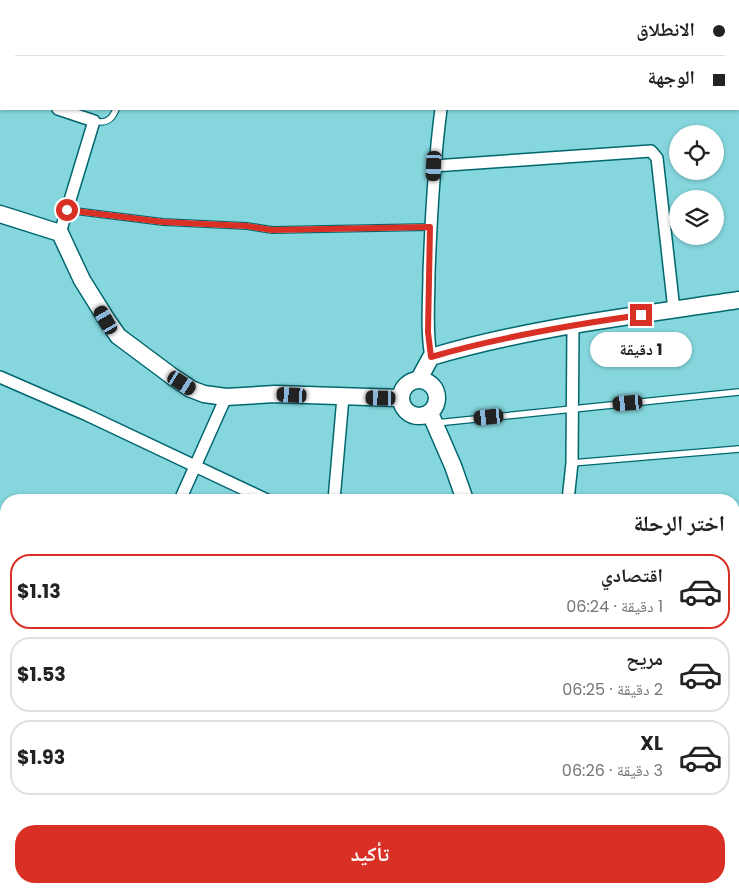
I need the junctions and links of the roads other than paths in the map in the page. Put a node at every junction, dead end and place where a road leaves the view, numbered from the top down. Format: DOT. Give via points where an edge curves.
graph roads {
  1 [pos="61,110"];
  2 [pos="116,110"];
  3 [pos="441,110"];
  4 [pos="94,121"];
  5 [pos="434,166"];
  6 [pos="67,210"];
  7 [pos="0,214"];
  8 [pos="430,227"];
  9 [pos="60,233"];
  10 [pos="739,300"];
  11 [pos="674,310"];
  12 [pos="573,325"];
  13 [pos="431,357"];
  14 [pos="0,377"];
  15 [pos="419,379"];
  16 [pos="739,392"];
  17 [pos="226,397"];
  18 [pos="343,397"];
  19 [pos="400,398"];
  20 [pos="573,408"];
  21 [pos="432,418"];
  22 [pos="739,449"];
  23 [pos="572,463"];
  24 [pos="195,465"];
  25 [pos="183,494"];
  26 [pos="255,494"];
  27 [pos="335,494"];
  28 [pos="463,494"];
  29 [pos="569,494"];
  1 -- 4 [label="street"];
  2 -- 4 [label="lane" via="108,121"];
  3 -- 5 [label="street"];
  4 -- 6 [label="street"];
  5 -- 8 [label="street"];
  5 -- 11 [label="street" via="651,151 657,158"];
  6 -- 8 [label="lane" via="163,222 272,230"];
  6 -- 9 [label="street"];
  7 -- 9 [label="street"];
  8 -- 13 [label="street" via="428,332"];
  9 -- 17 [label="street" via="82,280 118,336 190,389"];
  10 -- 11 [label="street"];
  11 -- 12 [label="street"];
  12 -- 13 [label="street" via="464,347"];
  12 -- 20 [label="street"];
  13 -- 15 [label="street"];
  14 -- 24 [label="street"];
  15 -- 19 [label="street" via="408,383"];
  15 -- 21 [label="street" via="430,383 437,392"];
  16 -- 20 [label="lane"];
  17 -- 18 [label="street" via="275,394"];
  17 -- 24 [label="street"];
  18 -- 19 [label="street"];
  18 -- 27 [label="street"];
  19 -- 21 [label="street" via="410,415"];
  20 -- 21 [label="lane"];
  20 -- 23 [label="street"];
  21 -- 28 [label="street"];
  22 -- 23 [label="lane"];
  23 -- 29 [label="street"];
  24 -- 25 [label="street"];
  24 -- 26 [label="street"];
}
